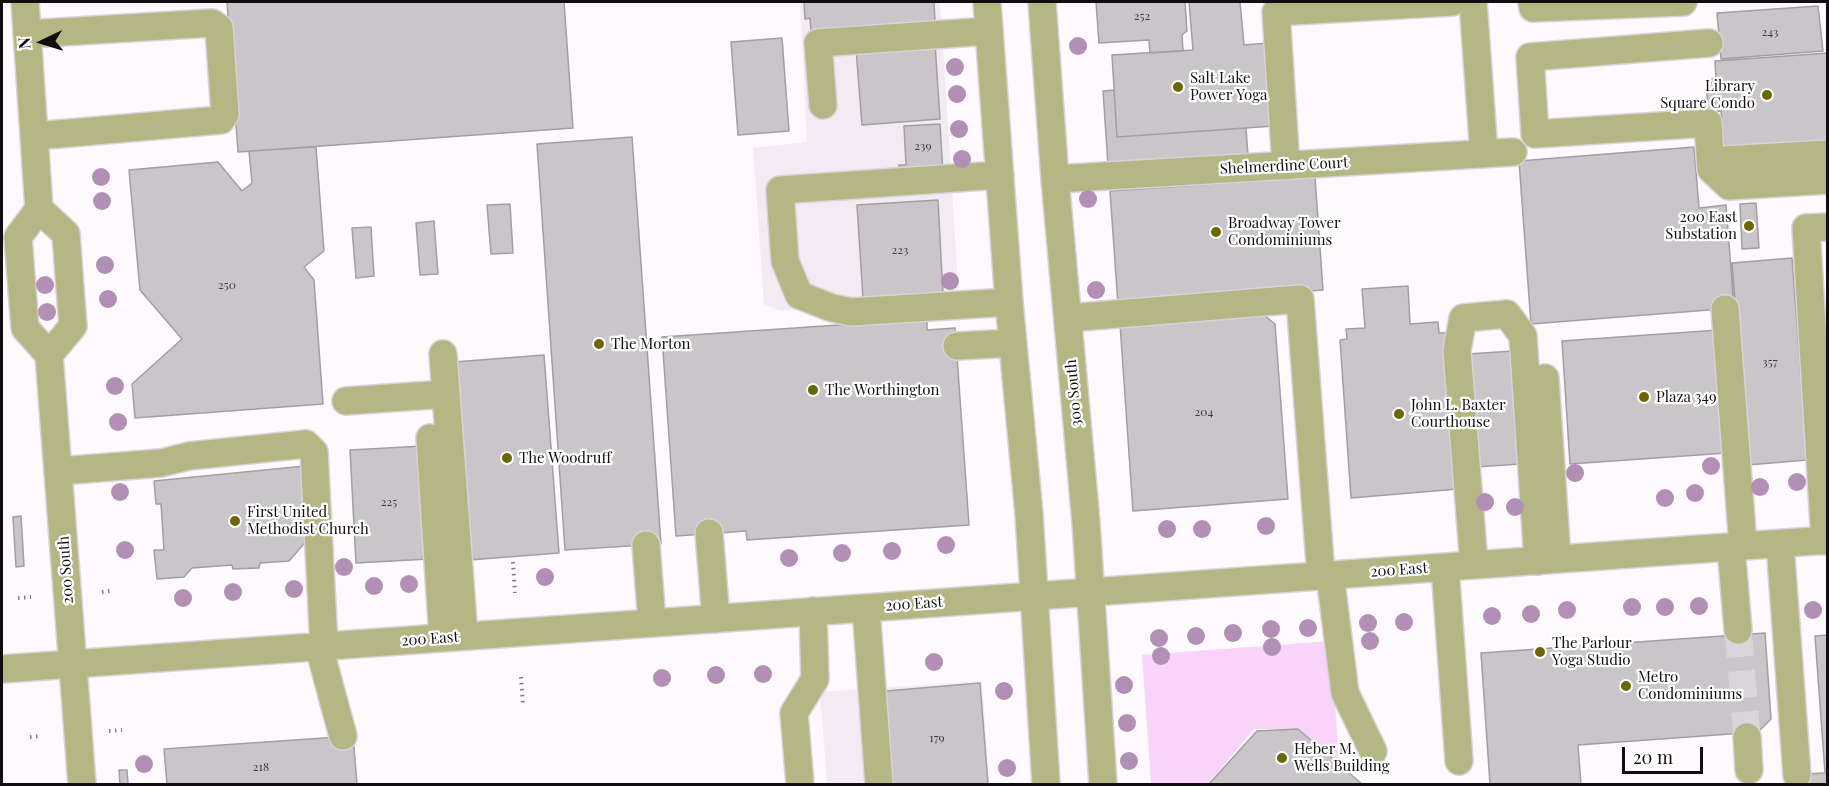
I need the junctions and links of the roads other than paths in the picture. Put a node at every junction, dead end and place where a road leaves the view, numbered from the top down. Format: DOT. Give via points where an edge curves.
graph roads {
  1 [pos="25,2"];
  2 [pos="987,2"];
  3 [pos="1042,2"];
  4 [pos="1452,2"];
  5 [pos="1473,2"];
  6 [pos="1532,2"];
  7 [pos="1683,2"];
  8 [pos="989,31"];
  9 [pos="27,34"];
  10 [pos="1708,43"];
  11 [pos="823,105"];
  12 [pos="35,136"];
  13 [pos="1513,152"];
  14 [pos="1484,153"];
  15 [pos="1827,154"];
  16 [pos="1724,160"];
  17 [pos="1286,166"];
  18 [pos="1000,175"];
  19 [pos="1055,179"];
  20 [pos="1827,180"];
  21 [pos="39,209"];
  22 [pos="1827,227"];
  23 [pos="1821,293"];
  24 [pos="1010,302"];
  25 [pos="1725,309"];
  26 [pos="1068,318"];
  27 [pos="1827,321"];
  28 [pos="1013,343"];
  29 [pos="957,346"];
  30 [pos="443,354"];
  31 [pos="49,355"];
  32 [pos="1545,378"];
  33 [pos="446,394"];
  34 [pos="346,401"];
  35 [pos="1823,422"];
  36 [pos="430,438"];
  37 [pos="59,471"];
  38 [pos="710,533"];
  39 [pos="1826,541"];
  40 [pos="1780,544"];
  41 [pos="646,545"];
  42 [pos="1737,547"];
  43 [pos="1547,560"];
  44 [pos="1474,565"];
  45 [pos="1445,567"];
  46 [pos="1325,576"];
  47 [pos="1091,592"];
  48 [pos="1034,596"];
  49 [pos="866,608"];
  50 [pos="813,611"];
  51 [pos="716,619"];
  52 [pos="652,623"];
  53 [pos="1738,630"];
  54 [pos="453,637"];
  55 [pos="321,646"];
  56 [pos="74,664"];
  57 [pos="2,669"];
  58 [pos="344,736"];
  59 [pos="1747,737"];
  60 [pos="1373,751"];
  61 [pos="1459,761"];
  62 [pos="1749,770"];
  63 [pos="1797,775"];
  64 [pos="82,784"];
  65 [pos="800,784"];
  66 [pos="879,784"];
  67 [pos="1046,784"];
  68 [pos="1103,784"];
  1 -- 9 [label="street"];
  2 -- 8 [label="street"];
  3 -- 19 [label="street, 300 South"];
  4 -- 17 [label="street" via="1276,12"];
  5 -- 14 [label="street"];
  6 -- 7 [label="street" via="1533,8"];
  8 -- 11 [label="street" via="818,43"];
  8 -- 18 [label="street"];
  9 -- 12 [label="street"];
  9 -- 12 [label="street" via="212,23 219,27 225,114 221,120"];
  10 -- 20 [label="street" via="1530,57 1535,134 1708,123 1710,170 1729,186"];
  12 -- 21 [label="street"];
  13 -- 14 [label="street, Shelmerdine Court"];
  14 -- 17 [label="street, Shelmerdine Court"];
  15 -- 16 [label="street"];
  17 -- 19 [label="street, Shelmerdine Court"];
  18 -- 24 [label="street"];
  18 -- 24 [label="street" via="780,190 785,261 799,295 851,312"];
  19 -- 26 [label="street, 300 South"];
  21 -- 31 [label="street" via="18,237 25,328"];
  21 -- 31 [label="street" via="66,234 73,326"];
  22 -- 23 [label="street" via="1806,228"];
  23 -- 27 [label="street"];
  23 -- 35 [label="street"];
  24 -- 28 [label="street"];
  25 -- 42 [label="street"];
  26 -- 46 [label="street" via="1300,299"];
  26 -- 47 [label="street, 300 South"];
  28 -- 29 [label="street"];
  28 -- 48 [label="street"];
  30 -- 33 [label="street"];
  31 -- 37 [label="street, 200 South"];
  32 -- 43 [label="street"];
  33 -- 34 [label="street"];
  33 -- 54 [label="street"];
  35 -- 39 [label="street"];
  36 -- 54 [label="street"];
  37 -- 55 [label="street" via="161,463 189,456 306,444 314,452"];
  37 -- 56 [label="street, 200 South"];
  38 -- 51 [label="street"];
  39 -- 40 [label="street, 200 East"];
  40 -- 42 [label="street, 200 East"];
  40 -- 63 [label="street"];
  41 -- 52 [label="street"];
  42 -- 43 [label="street, 200 East"];
  42 -- 53 [label="street"];
  43 -- 44 [label="street, 200 East"];
  43 -- 44 [label="street" via="1523,336 1507,314 1463,318 1457,350"];
  44 -- 45 [label="street, 200 East"];
  45 -- 46 [label="street, 200 East"];
  45 -- 61 [label="street"];
  46 -- 47 [label="street, 200 East"];
  46 -- 60 [label="street" via="1345,693"];
  47 -- 48 [label="street, 200 East"];
  47 -- 68 [label="street, 300 South"];
  48 -- 49 [label="street, 200 East"];
  48 -- 67 [label="street"];
  49 -- 50 [label="street, 200 East"];
  49 -- 66 [label="street"];
  50 -- 51 [label="street, 200 East"];
  50 -- 65 [label="street" via="816,679 794,713"];
  51 -- 52 [label="street, 200 East"];
  52 -- 54 [label="street, 200 East"];
  54 -- 55 [label="street, 200 East"];
  55 -- 56 [label="street, 200 East"];
  55 -- 58 [label="street"];
  56 -- 57 [label="street, 200 East"];
  56 -- 64 [label="street, 200 South"];
  59 -- 62 [label="street"];
}
